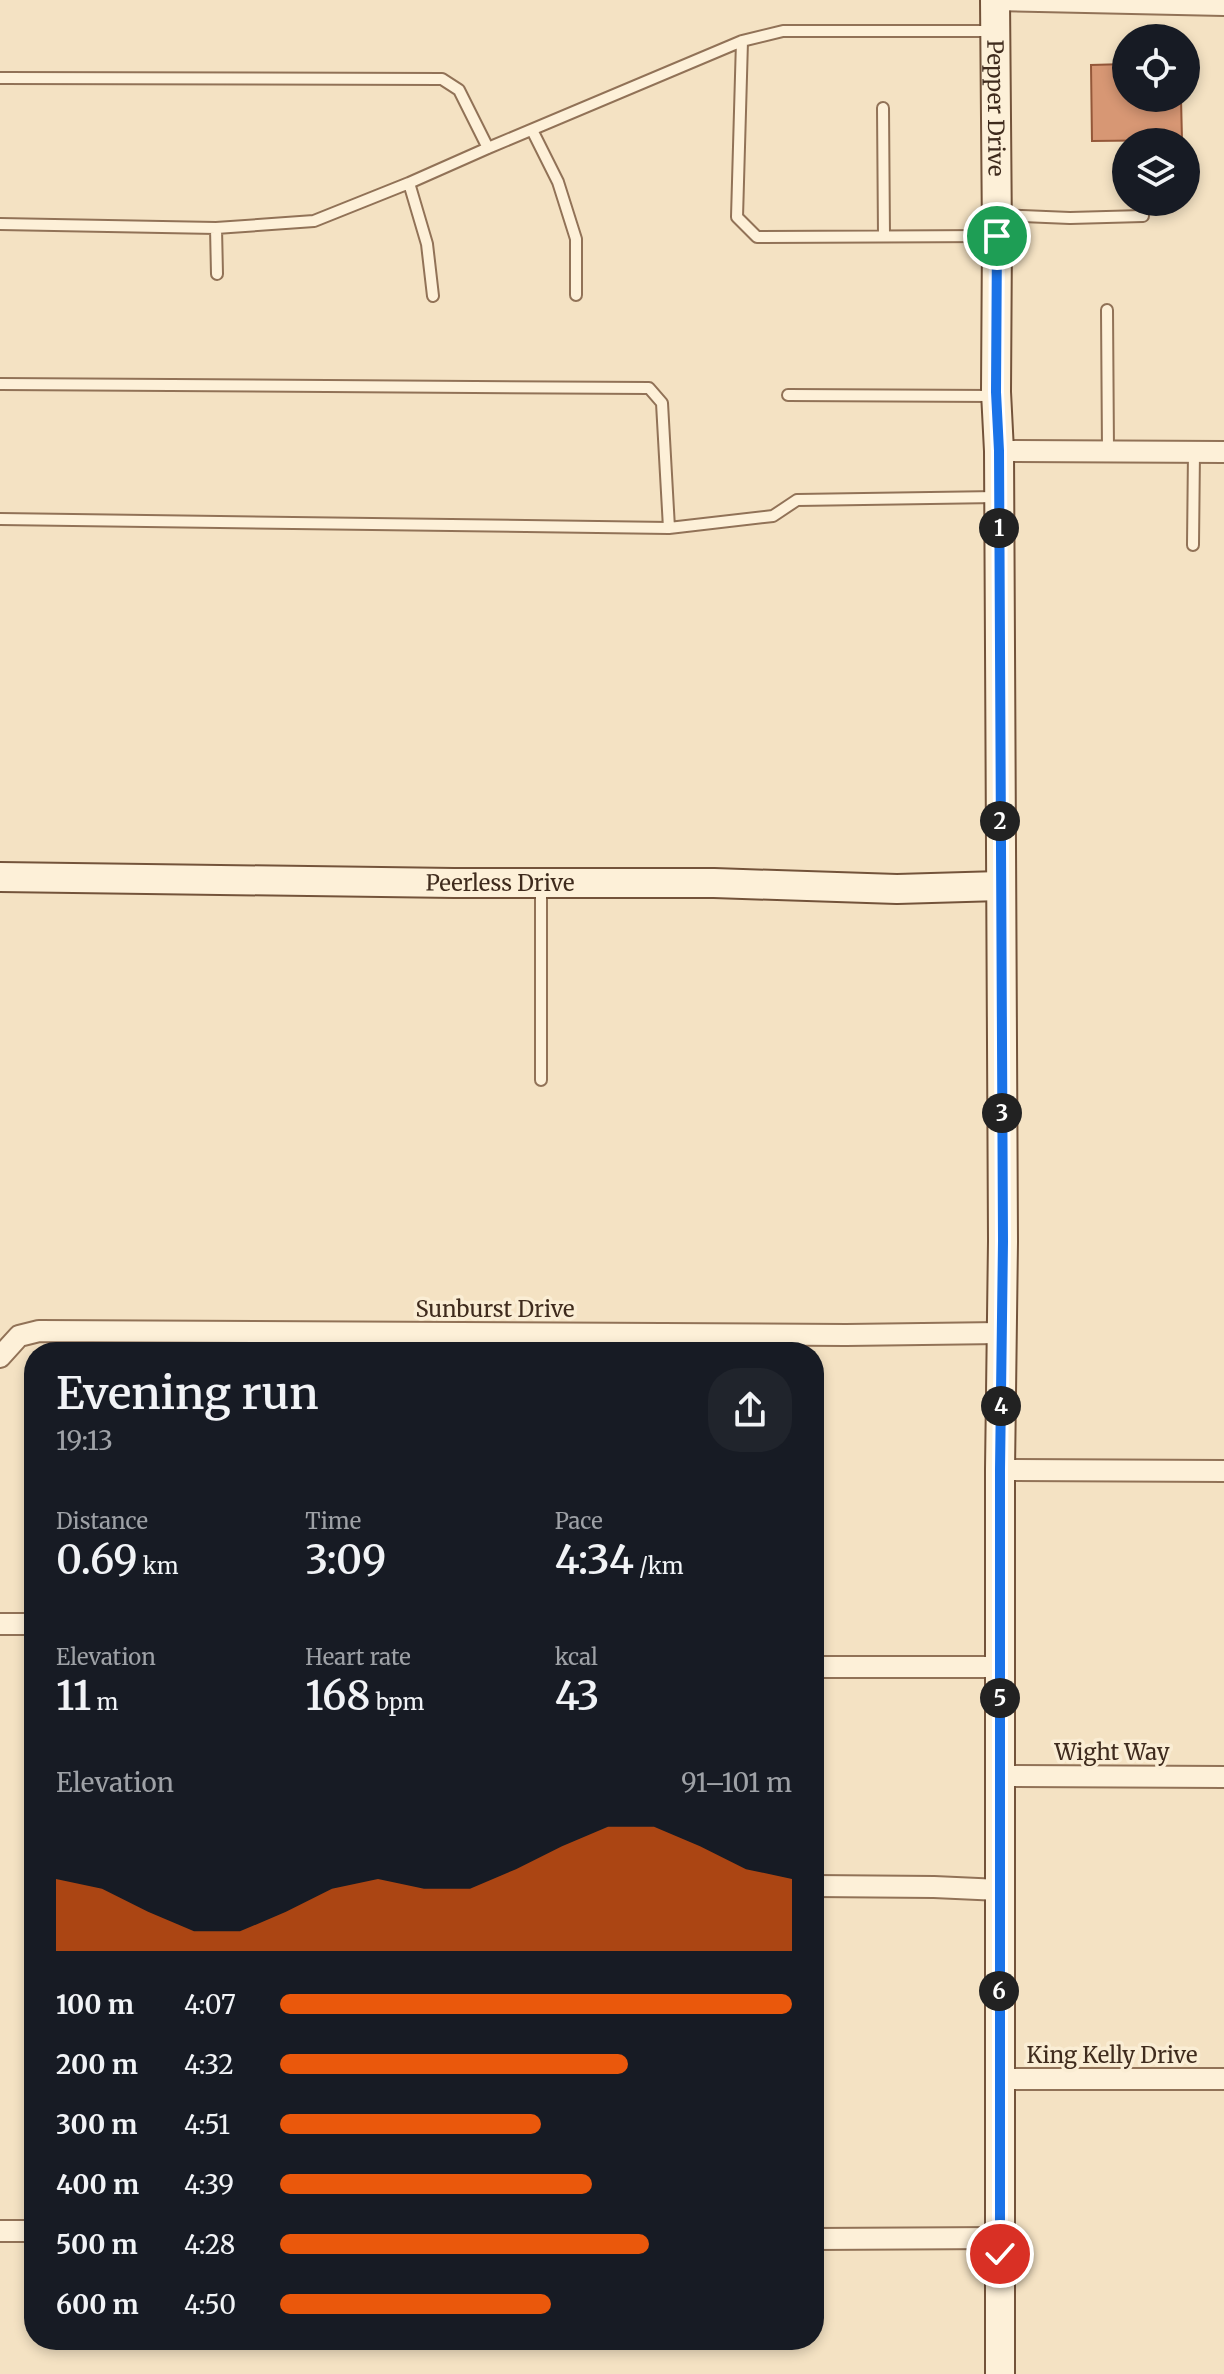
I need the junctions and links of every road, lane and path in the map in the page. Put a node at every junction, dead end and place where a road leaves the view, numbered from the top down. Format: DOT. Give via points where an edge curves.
graph roads {
  1 [pos="995,0"];
  2 [pos="1224,5"];
  3 [pos="996,31"];
  4 [pos="742,41"];
  5 [pos="0,78"];
  6 [pos="883,108"];
  7 [pos="532,130"];
  8 [pos="488,148"];
  9 [pos="409,183"];
  10 [pos="1143,216"];
  11 [pos="0,224"];
  12 [pos="997,225"];
  13 [pos="216,228"];
  14 [pos="884,236"];
  15 [pos="217,274"];
  16 [pos="576,295"];
  17 [pos="433,296"];
  18 [pos="1107,310"];
  19 [pos="0,384"];
  20 [pos="788,395"];
  21 [pos="996,396"];
  22 [pos="999,451"];
  23 [pos="1108,451"];
  24 [pos="1194,452"];
  25 [pos="1224,452"];
  26 [pos="999,497"];
  27 [pos="0,519"];
  28 [pos="669,528"];
  29 [pos="1193,545"];
  30 [pos="0,877"];
  31 [pos="541,883"];
  32 [pos="1000,886"];
  33 [pos="541,1080"];
  34 [pos="1000,1333"];
  35 [pos="0,1357"];
  36 [pos="1000,1470"];
  37 [pos="1224,1471"];
  38 [pos="0,1624"];
  39 [pos="24,1624"];
  40 [pos="824,1667"];
  41 [pos="1000,1667"];
  42 [pos="1000,1776"];
  43 [pos="1224,1777"];
  44 [pos="824,1886"];
  45 [pos="1000,1890"];
  46 [pos="999,2079"];
  47 [pos="1224,2079"];
  48 [pos="0,2231"];
  49 [pos="24,2231"];
  50 [pos="1000,2238"];
  51 [pos="824,2239"];
  52 [pos="1000,2374"];
  1 -- 2 [label="street"];
  1 -- 3 [label="street, Pepper Drive"];
  3 -- 4 [label="lane" via="783,31"];
  3 -- 12 [label="street, Pepper Drive"];
  4 -- 7 [label="lane"];
  4 -- 14 [label="lane" via="737,217 757,237"];
  5 -- 8 [label="lane" via="442,79 459,90"];
  6 -- 14 [label="lane"];
  7 -- 8 [label="lane"];
  7 -- 16 [label="lane" via="558,182 576,239"];
  8 -- 9 [label="lane"];
  9 -- 13 [label="lane" via="302,224"];
  9 -- 17 [label="lane" via="427,244"];
  10 -- 12 [label="lane"];
  11 -- 13 [label="lane"];
  12 -- 14 [label="lane"];
  12 -- 21 [label="street, Pepper Drive"];
  13 -- 15 [label="lane"];
  18 -- 23 [label="lane"];
  19 -- 28 [label="lane" via="649,388 662,403"];
  20 -- 21 [label="lane"];
  21 -- 22 [label="street, Pepper Drive"];
  22 -- 23 [label="street"];
  22 -- 26 [label="street, Pepper Drive"];
  23 -- 24 [label="street"];
  24 -- 25 [label="street"];
  24 -- 29 [label="lane"];
  26 -- 28 [label="lane" via="797,500 773,516"];
  26 -- 32 [label="street, Pepper Drive"];
  27 -- 28 [label="lane"];
  30 -- 31 [label="street, Peerless Drive"];
  31 -- 32 [label="street, Peerless Drive"];
  31 -- 33 [label="lane"];
  32 -- 34 [label="street, Pepper Drive"];
  34 -- 35 [label="street, Sunburst Drive" via="39,1331 19,1336"];
  34 -- 36 [label="street, Pepper Drive"];
  36 -- 37 [label="street"];
  36 -- 41 [label="street, Pepper Drive"];
  38 -- 39 [label="street"];
  40 -- 41 [label="street"];
  41 -- 42 [label="street, Pepper Drive"];
  42 -- 43 [label="street, Wight Way"];
  42 -- 45 [label="street, Pepper Drive"];
  44 -- 45 [label="street"];
  45 -- 46 [label="street, Pepper Drive"];
  46 -- 47 [label="street, King Kelly Drive"];
  46 -- 50 [label="street, Pepper Drive"];
  48 -- 49 [label="street"];
  50 -- 51 [label="street"];
  50 -- 52 [label="street, Pepper Drive"];
}
